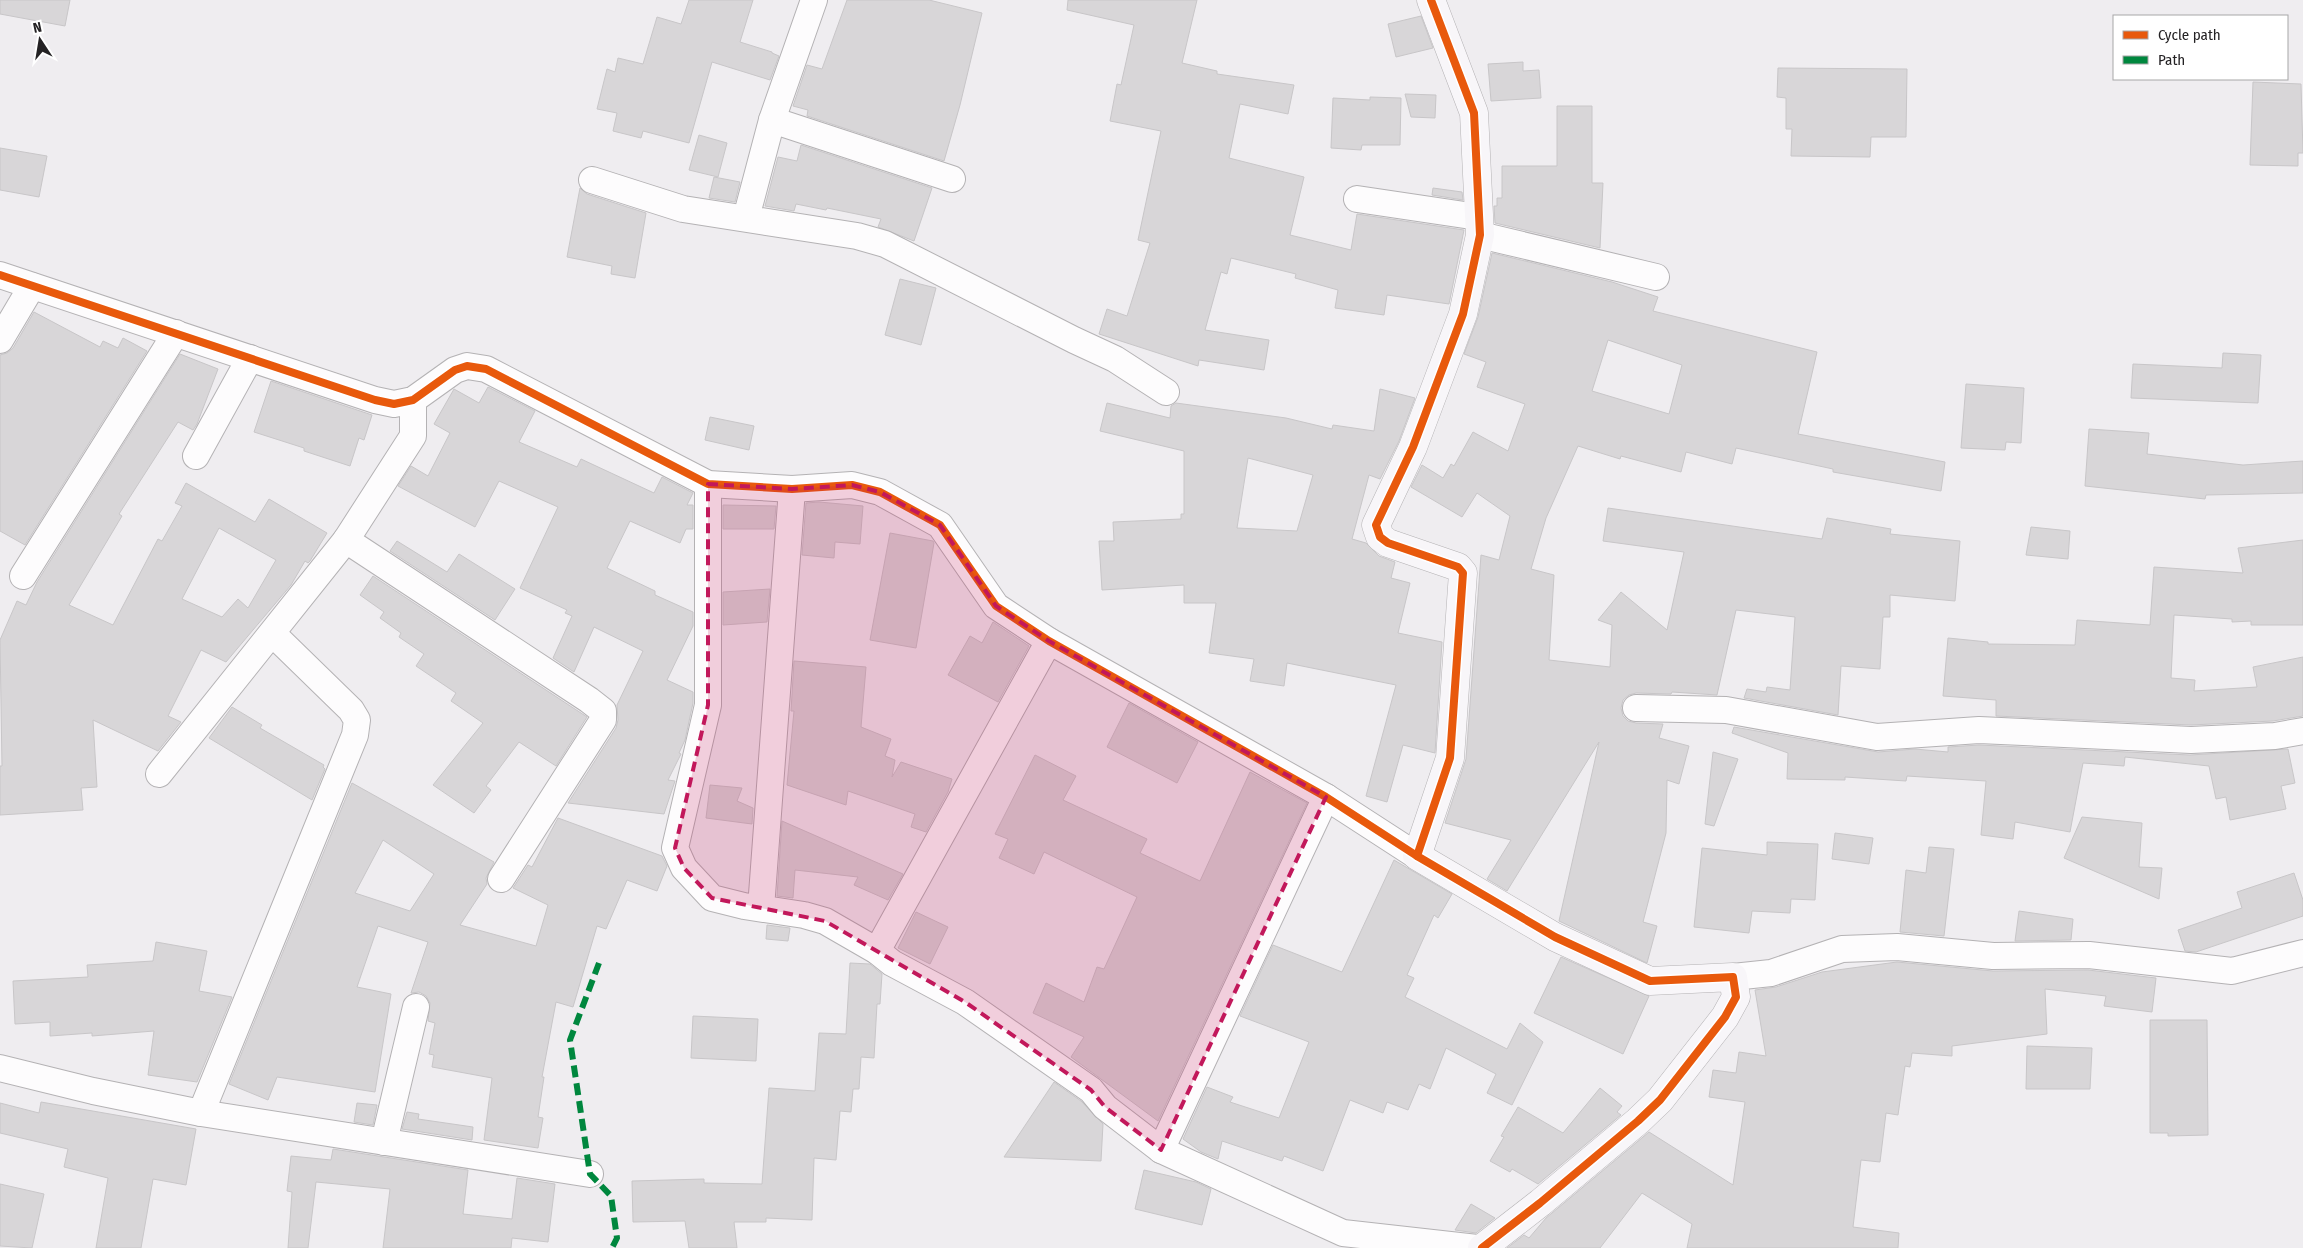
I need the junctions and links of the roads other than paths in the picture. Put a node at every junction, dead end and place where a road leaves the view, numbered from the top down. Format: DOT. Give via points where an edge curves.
graph roads {
  1 [pos="814,0"];
  2 [pos="1430,0"];
  3 [pos="772,120"];
  4 [pos="952,179"];
  5 [pos="592,180"];
  6 [pos="1357,199"];
  7 [pos="746,218"];
  8 [pos="1479,226"];
  9 [pos="0,275"];
  10 [pos="1656,277"];
  11 [pos="32,286"];
  12 [pos="176,334"];
  13 [pos="0,340"];
  14 [pos="250,358"];
  15 [pos="1166,392"];
  16 [pos="412,400"];
  17 [pos="196,456"];
  18 [pos="708,484"];
  19 [pos="792,489"];
  20 [pos="346,540"];
  21 [pos="23,576"];
  22 [pos="273,634"];
  23 [pos="1049,641"];
  24 [pos="1636,708"];
  25 [pos="2303,731"];
  26 [pos="159,774"];
  27 [pos="1326,797"];
  28 [pos="1416,856"];
  29 [pos="501,879"];
  30 [pos="760,908"];
  31 [pos="877,950"];
  32 [pos="2303,953"];
  33 [pos="1733,977"];
  34 [pos="416,1007"];
  35 [pos="0,1068"];
  36 [pos="201,1113"];
  37 [pos="384,1142"];
  38 [pos="1161,1150"];
  39 [pos="590,1174"];
  40 [pos="1477,1248"];
  41 [pos="1482,1248"];
  1 -- 3 [label="street"];
  2 -- 8 [label="street" via="1474,113"];
  3 -- 4 [label="street"];
  3 -- 7 [label="street"];
  5 -- 7 [label="street" via="683,209"];
  6 -- 8 [label="street"];
  7 -- 15 [label="street" via="857,236 884,244 1115,359"];
  8 -- 10 [label="street"];
  8 -- 28 [label="street" via="1463,314 1413,447 1376,526 1380,537 1388,543 1458,567 1463,573 1450,758"];
  9 -- 11 [label="street"];
  11 -- 12 [label="street"];
  11 -- 13 [label="street"];
  12 -- 14 [label="street"];
  12 -- 21 [label="street"];
  14 -- 16 [label="street" via="375,400 394,404"];
  14 -- 17 [label="street"];
  16 -- 18 [label="street" via="455,370 468,366 486,369"];
  16 -- 20 [label="street" via="413,436"];
  18 -- 19 [label="street"];
  18 -- 30 [label="street" via="708,705 676,848 684,868 712,898"];
  19 -- 23 [label="street" via="852,485 880,492 940,525 996,606"];
  19 -- 30 [label="street"];
  20 -- 22 [label="street"];
  20 -- 29 [label="street" via="603,711 603,720"];
  22 -- 26 [label="street"];
  22 -- 36 [label="street" via="351,710 357,720 355,735"];
  23 -- 27 [label="street"];
  23 -- 31 [label="street"];
  24 -- 25 [label="street" via="1726,710 1876,737 1979,730 2192,740 2275,736"];
  27 -- 28 [label="street"];
  27 -- 38 [label="street"];
  28 -- 33 [label="street" via="1554,937 1650,981"];
  30 -- 31 [label="street" via="825,921"];
  31 -- 38 [label="street" via="892,962 965,1002 1091,1090 1104,1107"];
  32 -- 33 [label="street" via="2232,971 2089,955 1993,956 1897,948 1842,949 1771,973"];
  33 -- 41 [label="street" via="1736,997 1725,1017 1660,1100 1540,1204"];
  34 -- 37 [label="street"];
  35 -- 36 [label="street"];
  36 -- 37 [label="street"];
  37 -- 39 [label="street"];
  38 -- 40 [label="street" via="1343,1233"];
}
